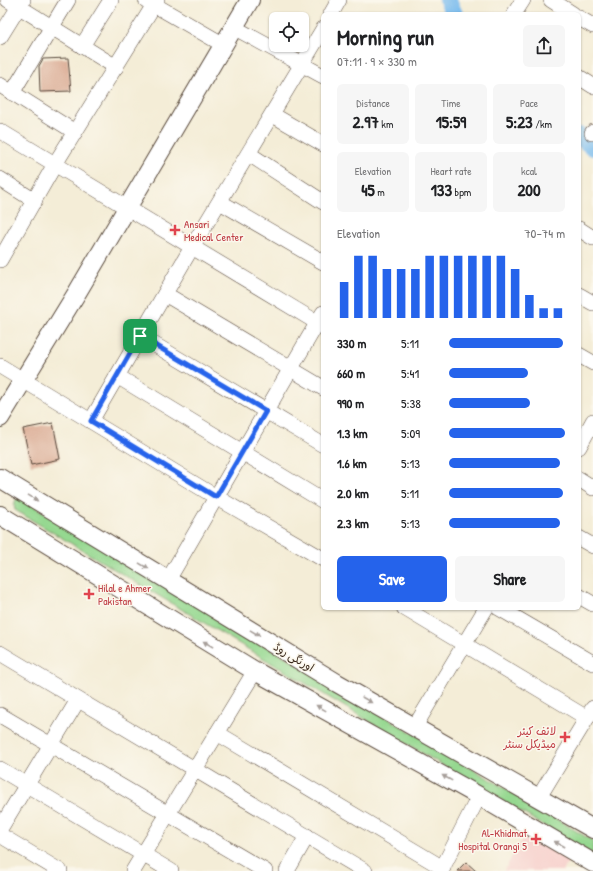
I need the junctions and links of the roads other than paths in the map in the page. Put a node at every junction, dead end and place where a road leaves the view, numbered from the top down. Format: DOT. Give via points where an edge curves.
graph roads {
  1 [pos="68,0"];
  2 [pos="111,0"];
  3 [pos="250,0"];
  4 [pos="340,0"];
  5 [pos="523,0"];
  6 [pos="551,0"];
  7 [pos="16,2"];
  8 [pos="152,2"];
  9 [pos="333,12"];
  10 [pos="515,12"];
  11 [pos="570,12"];
  12 [pos="581,19"];
  13 [pos="593,26"];
  14 [pos="52,27"];
  15 [pos="235,28"];
  16 [pos="321,32"];
  17 [pos="0,37"];
  18 [pos="224,45"];
  19 [pos="82,46"];
  20 [pos="303,64"];
  21 [pos="116,67"];
  22 [pos="321,75"];
  23 [pos="581,78"];
  24 [pos="593,86"];
  25 [pos="6,89"];
  26 [pos="273,115"];
  27 [pos="0,131"];
  28 [pos="75,132"];
  29 [pos="321,143"];
  30 [pos="250,154"];
  31 [pos="55,164"];
  32 [pos="0,179"];
  33 [pos="35,201"];
  34 [pos="321,201"];
  35 [pos="220,202"];
  36 [pos="127,208"];
  37 [pos="581,230"];
  38 [pos="593,238"];
  39 [pos="192,247"];
  40 [pos="0,260"];
  41 [pos="321,261"];
  42 [pos="164,294"];
  43 [pos="581,296"];
  44 [pos="593,304"];
  45 [pos="321,320"];
  46 [pos="140,336"];
  47 [pos="581,356"];
  48 [pos="593,364"];
  49 [pos="0,366"];
  50 [pos="290,369"];
  51 [pos="117,376"];
  52 [pos="23,380"];
  53 [pos="321,387"];
  54 [pos="266,411"];
  55 [pos="0,418"];
  56 [pos="91,421"];
  57 [pos="589,422"];
  58 [pos="581,441"];
  59 [pos="321,444"];
  60 [pos="242,452"];
  61 [pos="0,478"];
  62 [pos="581,480"];
  63 [pos="593,488"];
  64 [pos="216,497"];
  65 [pos="321,500"];
  66 [pos="0,515"];
  67 [pos="581,539"];
  68 [pos="593,546"];
  69 [pos="321,558"];
  70 [pos="168,580"];
  71 [pos="581,597"];
  72 [pos="593,604"];
  73 [pos="407,610"];
  74 [pos="485,610"];
  75 [pos="503,610"];
  76 [pos="465,644"];
  77 [pos="0,653"];
  78 [pos="593,663"];
  79 [pos="255,671"];
  80 [pos="78,700"];
  81 [pos="590,713"];
  82 [pos="0,716"];
  83 [pos="414,728"];
  84 [pos="217,733"];
  85 [pos="51,745"];
  86 [pos="0,769"];
  87 [pos="195,770"];
  88 [pos="26,785"];
  89 [pos="479,796"];
  90 [pos="539,797"];
  91 [pos="168,814"];
  92 [pos="0,829"];
  93 [pos="593,829"];
  94 [pos="0,835"];
  95 [pos="307,836"];
  96 [pos="143,855"];
  97 [pos="593,863"];
  98 [pos="442,869"];
  99 [pos="60,871"];
  100 [pos="133,871"];
  101 [pos="171,871"];
  102 [pos="265,871"];
  103 [pos="287,871"];
  104 [pos="364,871"];
  1 -- 14 [label="street"];
  2 -- 19 [label="street"];
  3 -- 15 [label="main road"];
  4 -- 9 [label="street"];
  5 -- 10 [label="street"];
  6 -- 11 [label="street"];
  7 -- 14 [label="street"];
  7 -- 17 [label="street"];
  8 -- 18 [label="street"];
  8 -- 21 [label="street"];
  12 -- 13 [label="street"];
  14 -- 19 [label="street"];
  14 -- 25 [label="street"];
  15 -- 18 [label="main road"];
  15 -- 20 [label="street"];
  16 -- 20 [label="street"];
  18 -- 36 [label="main road"];
  19 -- 21 [label="street"];
  20 -- 22 [label="street"];
  20 -- 26 [label="street"];
  21 -- 28 [label="street"];
  23 -- 24 [label="street"];
  25 -- 28 [label="street"];
  26 -- 29 [label="street"];
  26 -- 30 [label="street"];
  27 -- 31 [label="street"];
  28 -- 31 [label="street"];
  30 -- 34 [label="street"];
  30 -- 35 [label="street"];
  31 -- 33 [label="street"];
  31 -- 36 [label="street"];
  32 -- 33 [label="street"];
  33 -- 40 [label="street"];
  35 -- 39 [label="street"];
  35 -- 41 [label="street"];
  36 -- 39 [label="street"];
  36 -- 52 [label="main road"];
  37 -- 38 [label="street"];
  39 -- 42 [label="street"];
  39 -- 45 [label="street"];
  42 -- 46 [label="street"];
  42 -- 50 [label="street"];
  43 -- 44 [label="street"];
  45 -- 50 [label="street"];
  46 -- 51 [label="street"];
  46 -- 54 [label="street"];
  47 -- 48 [label="street"];
  49 -- 52 [label="street"];
  50 -- 53 [label="street"];
  50 -- 54 [label="street"];
  51 -- 56 [label="street"];
  51 -- 60 [label="street"];
  52 -- 55 [label="main road"];
  52 -- 56 [label="street"];
  54 -- 59 [label="street"];
  54 -- 60 [label="street"];
  56 -- 64 [label="street"];
  57 -- 58 [label="street"];
  60 -- 64 [label="street"];
  60 -- 65 [label="street"];
  61 -- 70 [label="main road, اورنگی روڈ, one-way"];
  62 -- 63 [label="street"];
  64 -- 69 [label="street"];
  64 -- 70 [label="street"];
  79 -- 66 [label="main road, one-way"];
  67 -- 68 [label="street"];
  70 -- 83 [label="main road, اورنگی روڈ, one-way"];
  71 -- 72 [label="street"];
  73 -- 76 [label="street"];
  74 -- 76 [label="street"];
  75 -- 78 [label="street"];
  76 -- 81 [label="street"];
  76 -- 83 [label="street"];
  77 -- 80 [label="street"];
  79 -- 84 [label="street"];
  89 -- 79 [label="main road, one-way"];
  80 -- 85 [label="street"];
  80 -- 87 [label="street"];
  81 -- 90 [label="street"];
  82 -- 85 [label="street"];
  83 -- 90 [label="main road, اورنگی روڈ"];
  84 -- 87 [label="street"];
  84 -- 98 [label="street"];
  85 -- 88 [label="street"];
  85 -- 91 [label="street"];
  86 -- 88 [label="street"];
  87 -- 91 [label="street"];
  87 -- 95 [label="street"];
  88 -- 92 [label="street"];
  88 -- 96 [label="street"];
  97 -- 89 [label="main road, one-way"];
  89 -- 98 [label="street"];
  90 -- 93 [label="main road, اورنگی روڈ"];
  91 -- 96 [label="street"];
  91 -- 102 [label="street"];
  94 -- 99 [label="street"];
  95 -- 103 [label="street"];
  95 -- 104 [label="street"];
  96 -- 100 [label="street"];
  96 -- 101 [label="street"];
}
